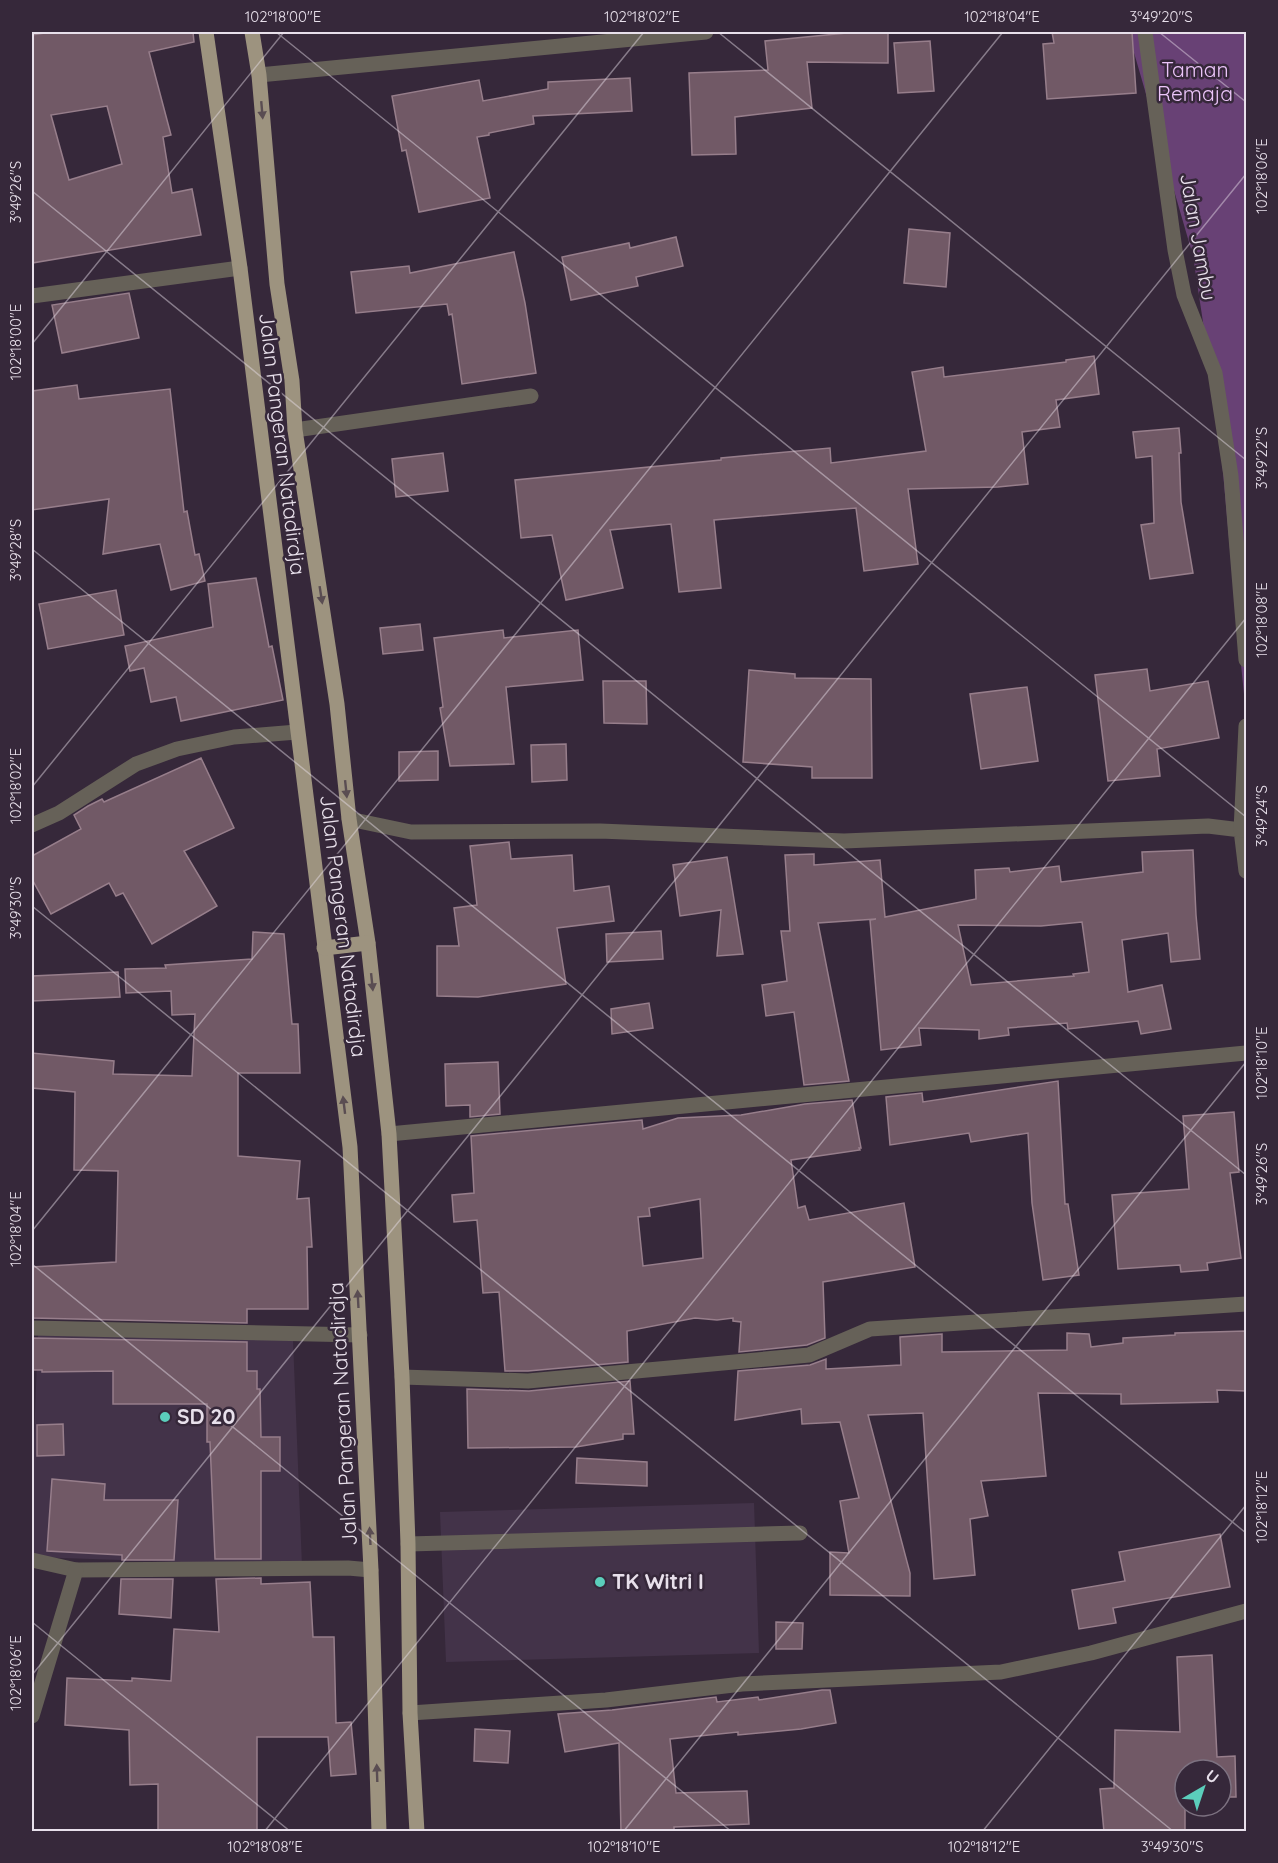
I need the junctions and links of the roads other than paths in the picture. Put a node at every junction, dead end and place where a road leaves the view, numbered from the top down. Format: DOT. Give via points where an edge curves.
graph roads {
  1 [pos="206,32"];
  2 [pos="252,32"];
  3 [pos="706,32"];
  4 [pos="1145,32"];
  5 [pos="259,75"];
  6 [pos="240,268"];
  7 [pos="32,296"];
  8 [pos="531,396"];
  9 [pos="295,430"];
  10 [pos="1246,660"];
  11 [pos="1246,726"];
  12 [pos="297,732"];
  13 [pos="349,819"];
  14 [pos="32,825"];
  15 [pos="1241,830"];
  16 [pos="1246,871"];
  17 [pos="368,943"];
  18 [pos="324,948"];
  19 [pos="1246,1053"];
  20 [pos="389,1134"];
  21 [pos="1246,1304"];
  22 [pos="32,1328"];
  23 [pos="360,1335"];
  24 [pos="402,1377"];
  25 [pos="800,1533"];
  26 [pos="408,1544"];
  27 [pos="32,1560"];
  28 [pos="76,1570"];
  29 [pos="371,1570"];
  30 [pos="1246,1611"];
  31 [pos="410,1713"];
  32 [pos="32,1716"];
  33 [pos="379,1832"];
  34 [pos="417,1832"];
  1 -- 6 [label="main road, Jalan Pangeran Natadirdja"];
  2 -- 5 [label="main road, Jalan Pangeran Natadirdja"];
  3 -- 5 [label="street"];
  4 -- 10 [label="street, Jalan Jambu" via="1175,250 1184,295 1215,373 1230,464"];
  5 -- 9 [label="main road, Jalan Pangeran Natadirdja, one-way" via="277,284 292,381"];
  6 -- 7 [label="street"];
  6 -- 12 [label="main road, Jalan Pangeran Natadirdja"];
  8 -- 9 [label="street"];
  9 -- 13 [label="main road, Jalan Pangeran Natadirdja, one-way" via="337,704"];
  11 -- 15 [label="street"];
  12 -- 14 [label="street" via="234,737 177,749 136,764 59,813"];
  12 -- 18 [label="main road, Jalan Pangeran Natadirdja"];
  13 -- 15 [label="street" via="411,832 600,831 844,840 1208,826"];
  13 -- 17 [label="main road, Jalan Pangeran Natadirdja"];
  15 -- 16 [label="street"];
  17 -- 18 [label="main road"];
  17 -- 20 [label="main road, Jalan Pangeran Natadirdja, one-way"];
  23 -- 18 [label="main road, Jalan Pangeran Natadirdja, one-way" via="350,1147"];
  19 -- 20 [label="street"];
  20 -- 24 [label="main road, Jalan Pangeran Natadirdja"];
  21 -- 24 [label="street" via="870,1329 809,1355 528,1381"];
  22 -- 23 [label="street"];
  29 -- 23 [label="main road, Jalan Pangeran Natadirdja, one-way"];
  24 -- 26 [label="main road, Jalan Pangeran Natadirdja"];
  25 -- 26 [label="street"];
  26 -- 31 [label="main road, Jalan Pangeran Natadirdja"];
  27 -- 28 [label="street"];
  28 -- 29 [label="street"];
  28 -- 32 [label="street"];
  33 -- 29 [label="main road, Jalan Pangeran Natadirdja, one-way"];
  30 -- 31 [label="street" via="1091,1653 1001,1672 742,1684 606,1700"];
  31 -- 34 [label="main road, Jalan Pangeran Natadirdja"];
}
